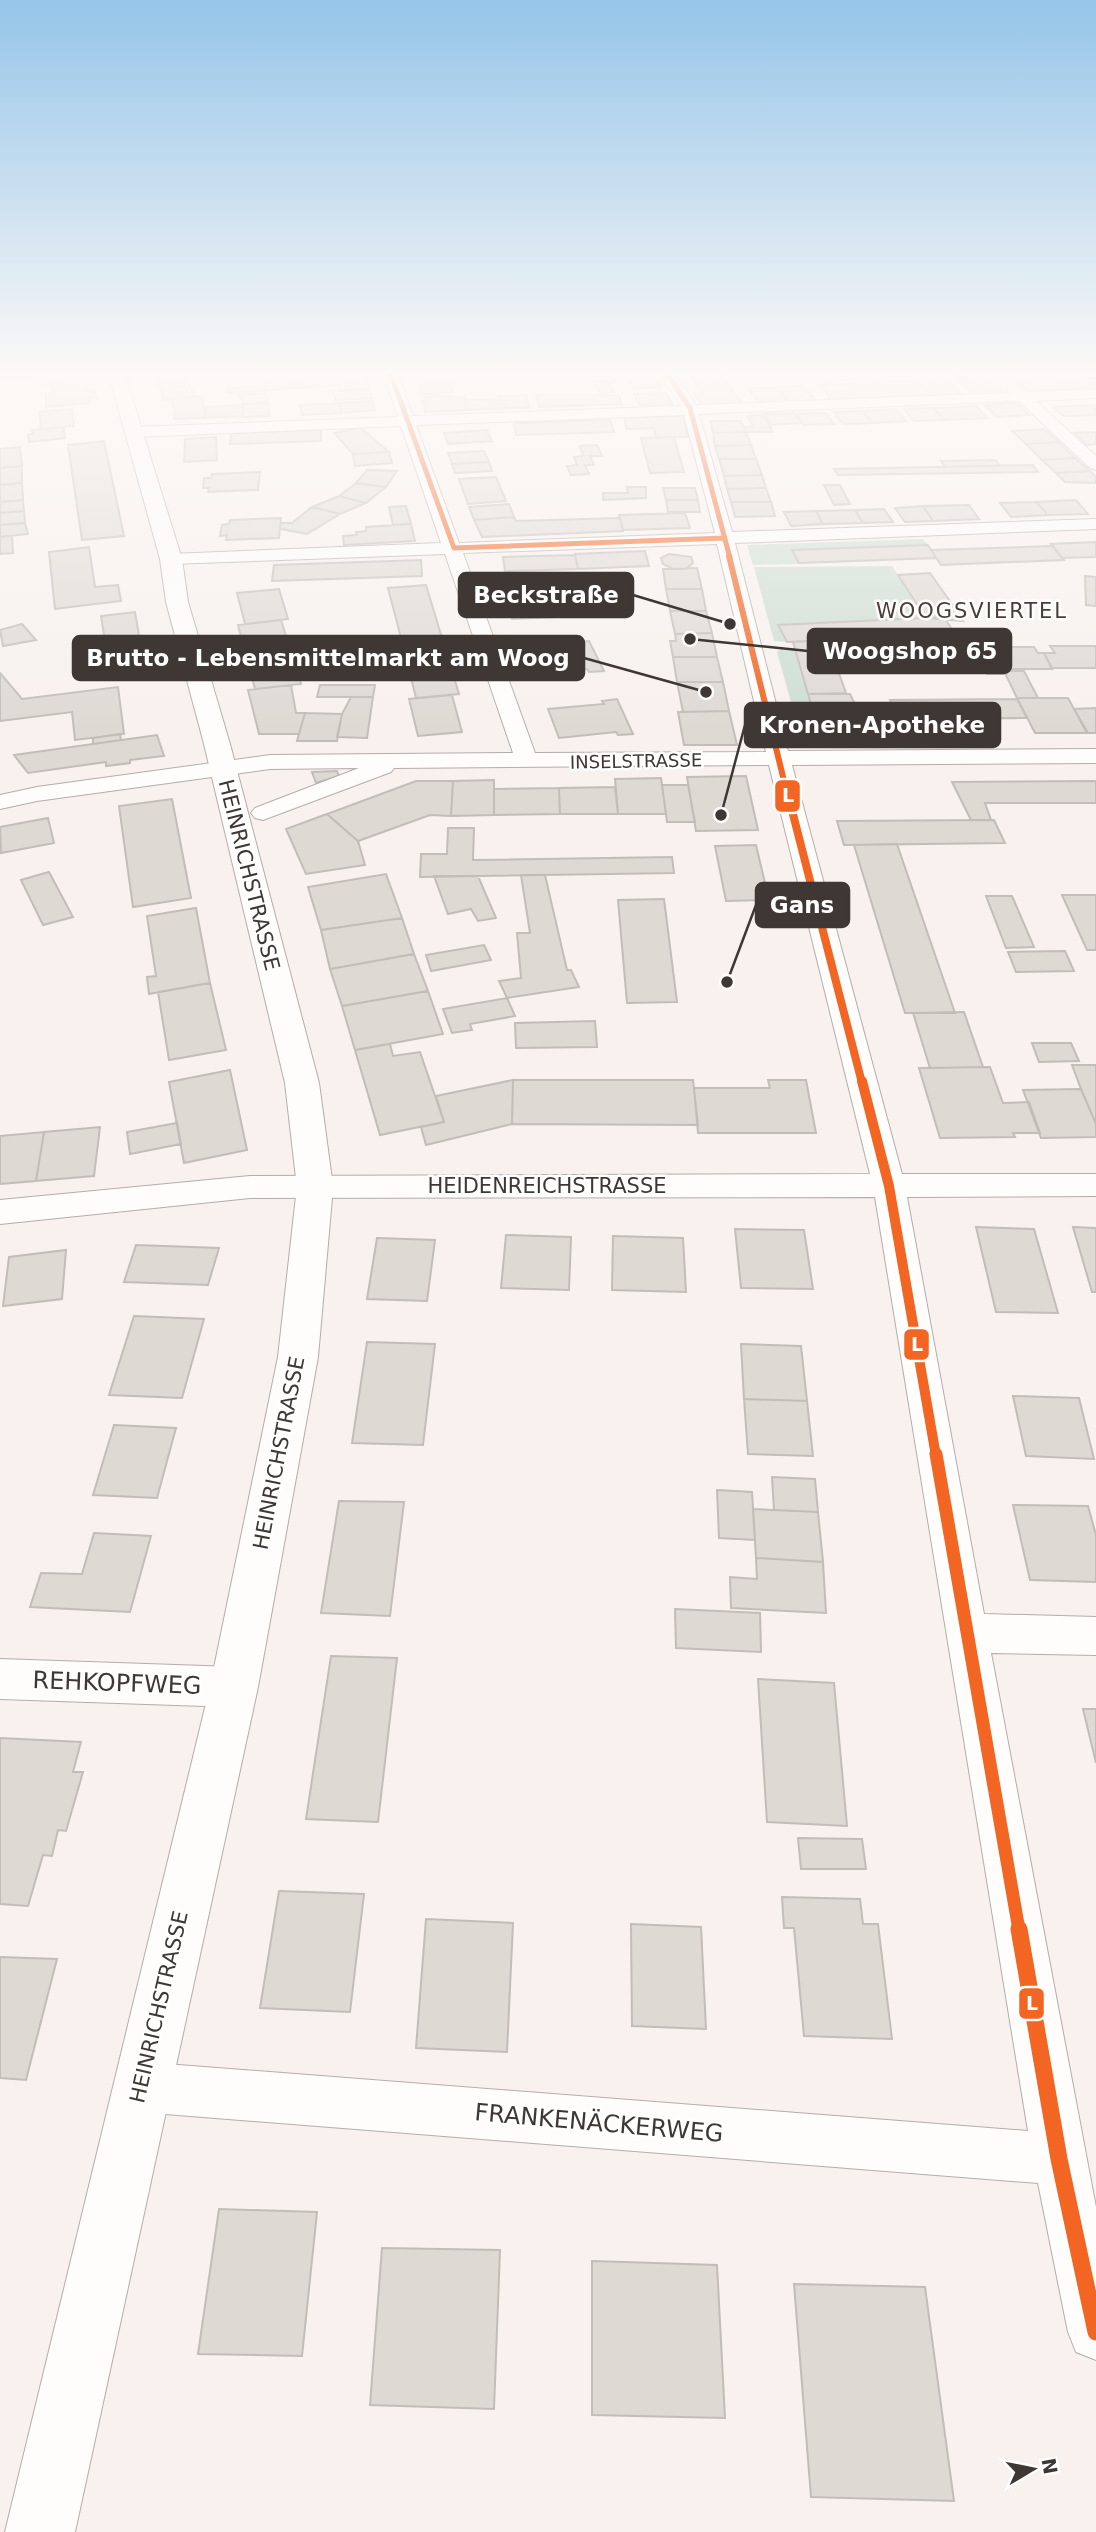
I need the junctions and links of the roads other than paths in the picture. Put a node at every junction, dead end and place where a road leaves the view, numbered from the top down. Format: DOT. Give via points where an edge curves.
graph roads {
  1 [pos="152,493"];
  2 [pos="434,493"];
  3 [pos="713,493"];
  4 [pos="1096,524"];
  5 [pos="725,538"];
  6 [pos="454,548"];
  7 [pos="171,559"];
  8 [pos="1096,756"];
  9 [pos="780,759"];
  10 [pos="386,762"];
  11 [pos="527,762"];
  12 [pos="222,768"];
  13 [pos="0,802"];
  14 [pos="262,813"];
  15 [pos="889,1185"];
  16 [pos="1096,1185"];
  17 [pos="315,1187"];
  18 [pos="0,1212"];
  19 [pos="968,1633"];
  20 [pos="1096,1636"];
  21 [pos="0,1679"];
  22 [pos="234,1687"];
  23 [pos="140,2087"];
  24 [pos="1059,2160"];
  25 [pos="1096,2332"];
  26 [pos="40,2532"];
  1 -- 7 [label="main road, HEINRICHSTRASSE"];
  2 -- 6 [label="street"];
  3 -- 5 [label="street"];
  4 -- 5 [label="street"];
  5 -- 6 [label="street"];
  5 -- 9 [label="street"];
  6 -- 7 [label="street"];
  6 -- 11 [label="street"];
  7 -- 12 [label="main road, HEINRICHSTRASSE" via="177,602"];
  8 -- 9 [label="street, INSELSTRASSE"];
  9 -- 11 [label="street, INSELSTRASSE"];
  9 -- 15 [label="street"];
  10 -- 11 [label="street, INSELSTRASSE"];
  10 -- 12 [label="street, INSELSTRASSE" via="270,762"];
  10 -- 14 [label="street, INSELSTRASSE" via="381,769"];
  12 -- 13 [label="street, INSELSTRASSE"];
  12 -- 17 [label="main road, HEINRICHSTRASSE" via="302,1083"];
  15 -- 16 [label="street, HEIDENREICHSTRASSE"];
  15 -- 17 [label="street, HEIDENREICHSTRASSE"];
  15 -- 19 [label="street"];
  17 -- 18 [label="street, HEIDENREICHSTRASSE" via="250,1187"];
  17 -- 22 [label="main road, HEINRICHSTRASSE" via="298,1357"];
  19 -- 20 [label="street"];
  19 -- 24 [label="street"];
  21 -- 22 [label="street, REHKOPFWEG"];
  22 -- 23 [label="main road, HEINRICHSTRASSE"];
  23 -- 24 [label="street, FRANKENÄCKERWEG"];
  23 -- 26 [label="main road, HEINRICHSTRASSE"];
  24 -- 25 [label="street"];
}
